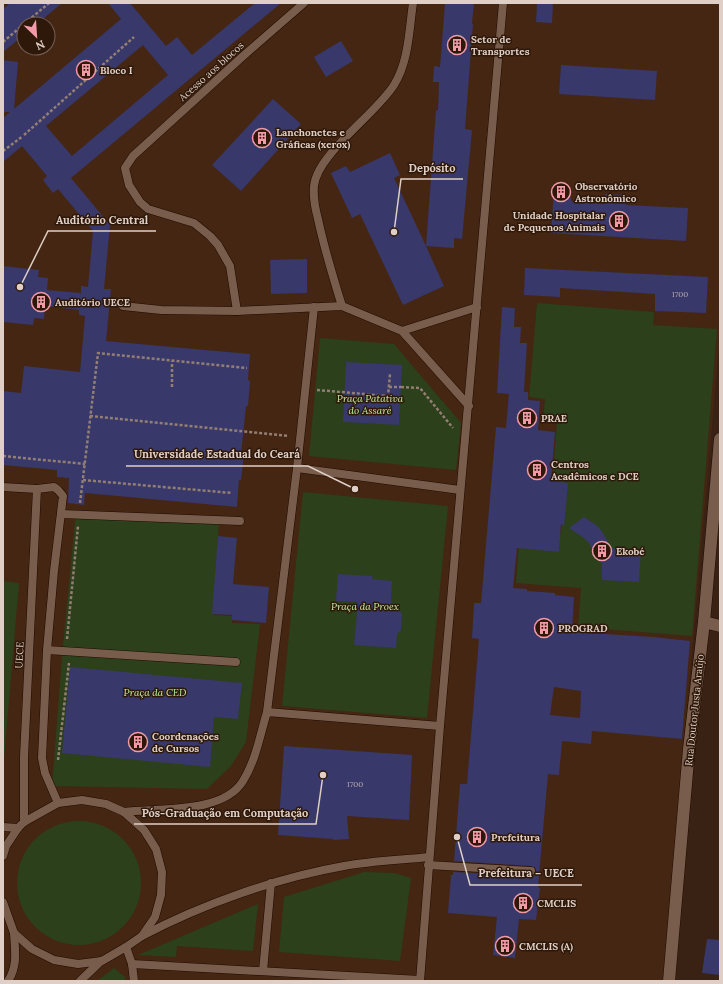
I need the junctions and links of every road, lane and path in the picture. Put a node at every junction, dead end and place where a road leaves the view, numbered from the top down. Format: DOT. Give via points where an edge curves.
graph roads {
  1 [pos="49,3"];
  2 [pos="304,3"];
  3 [pos="413,3"];
  4 [pos="503,3"];
  5 [pos="34,16"];
  6 [pos="16,31"];
  7 [pos="134,37"];
  8 [pos="3,42"];
  9 [pos="3,152"];
  10 [pos="123,306"];
  11 [pos="342,306"];
  12 [pos="314,307"];
  13 [pos="477,307"];
  14 [pos="237,311"];
  15 [pos="402,331"];
  16 [pos="172,361"];
  17 [pos="247,368"];
  18 [pos="390,374"];
  19 [pos="389,387"];
  20 [pos="172,388"];
  21 [pos="316,397"];
  22 [pos="469,406"];
  23 [pos="90,416"];
  24 [pos="300,437"];
  25 [pos="720,439"];
  26 [pos="465,443"];
  27 [pos="3,456"];
  28 [pos="85,464"];
  29 [pos="297,468"];
  30 [pos="82,480"];
  31 [pos="3,487"];
  32 [pos="37,489"];
  33 [pos="460,490"];
  34 [pos="232,493"];
  35 [pos="61,514"];
  36 [pos="80,515"];
  37 [pos="240,521"];
  38 [pos="704,622"];
  39 [pos="720,626"];
  40 [pos="47,650"];
  41 [pos="66,651"];
  42 [pos="236,662"];
  43 [pos="267,712"];
  44 [pos="440,726"];
  45 [pos="58,760"];
  46 [pos="58,803"];
  47 [pos="124,812"];
  48 [pos="21,825"];
  49 [pos="3,827"];
  50 [pos="3,856"];
  51 [pos="429,861"];
  52 [pos="531,871"];
  53 [pos="271,883"];
  54 [pos="3,902"];
  55 [pos="14,933"];
  56 [pos="142,936"];
  57 [pos="126,947"];
  58 [pos="102,961"];
  59 [pos="132,964"];
  60 [pos="263,971"];
  61 [pos="8,981"];
  62 [pos="80,981"];
  63 [pos="134,981"];
  64 [pos="420,981"];
  65 [pos="670,981"];
  1 -- 5 [label="path"];
  2 -- 14 [label="lane, Acesso aos blocos" via="133,156 125,168 129,185 148,209 194,223 218,245 230,266"];
  3 -- 11 [label="lane" via="404,62 393,86 326,158 316,174 314,202 320,232"];
  4 -- 13 [label="lane"];
  6 -- 8 [label="path"];
  7 -- 9 [label="path"];
  10 -- 14 [label="lane" via="160,310"];
  11 -- 12 [label="lane"];
  11 -- 15 [label="lane"];
  12 -- 14 [label="lane"];
  12 -- 24 [label="lane"];
  13 -- 15 [label="lane"];
  13 -- 22 [label="lane"];
  15 -- 22 [label="lane"];
  16 -- 17 [label="path"];
  16 -- 20 [label="path"];
  16 -- 23 [label="path" via="98,353"];
  18 -- 19 [label="path"];
  19 -- 21 [label="path" via="388,396 318,390"];
  19 -- 26 [label="path" via="420,388"];
  22 -- 26 [label="lane"];
  23 -- 24 [label="path"];
  23 -- 28 [label="path"];
  24 -- 29 [label="lane"];
  25 -- 38 [label="street, Rua Doutor Justa Araújo"];
  26 -- 33 [label="lane"];
  27 -- 28 [label="path"];
  28 -- 30 [label="path"];
  29 -- 33 [label="lane"];
  29 -- 43 [label="lane"];
  30 -- 34 [label="path"];
  30 -- 36 [label="path"];
  31 -- 32 [label="lane"];
  32 -- 35 [label="lane" via="54,487 58,490 62,496"];
  32 -- 48 [label="lane, UECE"];
  33 -- 44 [label="lane"];
  35 -- 36 [label="lane"];
  35 -- 40 [label="lane"];
  36 -- 37 [label="lane"];
  36 -- 41 [label="path"];
  38 -- 39 [label="street"];
  38 -- 65 [label="street, Rua Doutor Justa Araújo" via="689,749"];
  40 -- 41 [label="lane"];
  40 -- 46 [label="lane" via="42,758 45,773"];
  41 -- 42 [label="lane"];
  41 -- 45 [label="path" via="69,664"];
  43 -- 44 [label="lane"];
  43 -- 47 [label="lane" via="255,757 243,782 223,799 206,805"];
  44 -- 51 [label="lane"];
  46 -- 47 [label="lane" via="82,800 106,804"];
  46 -- 48 [label="lane"];
  47 -- 56 [label="lane" via="144,830 156,849 162,872 161,895 155,917"];
  48 -- 49 [label="lane"];
  48 -- 50 [label="lane" via="6,846"];
  51 -- 52 [label="lane"];
  51 -- 53 [label="lane" via="344,866"];
  51 -- 64 [label="lane"];
  53 -- 56 [label="lane" via="174,919"];
  53 -- 60 [label="lane"];
  54 -- 55 [label="lane"];
  55 -- 58 [label="lane" via="32,949 54,960 78,964"];
  55 -- 61 [label="lane" via="14,969"];
  56 -- 57 [label="lane"];
  57 -- 58 [label="lane"];
  57 -- 59 [label="lane"];
  58 -- 62 [label="lane"];
  59 -- 60 [label="lane"];
  59 -- 63 [label="lane"];
  60 -- 64 [label="lane"];
}
